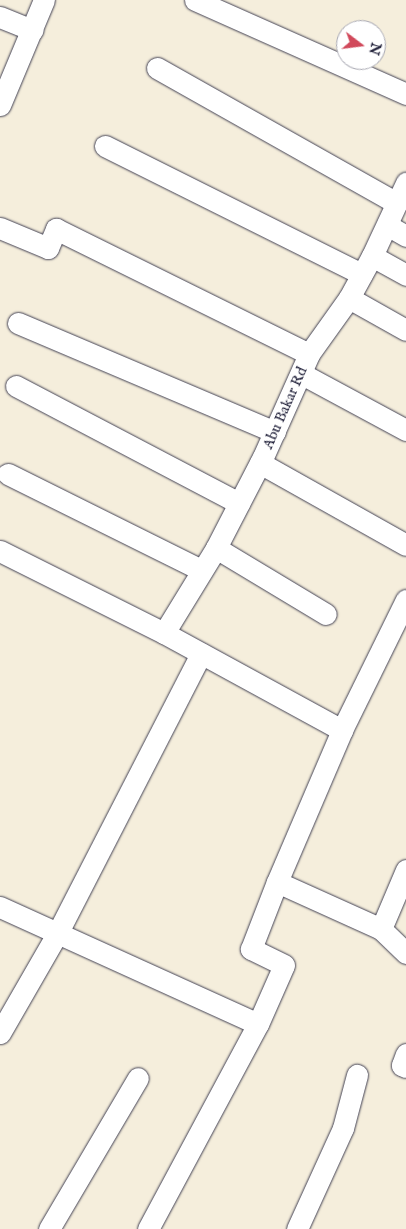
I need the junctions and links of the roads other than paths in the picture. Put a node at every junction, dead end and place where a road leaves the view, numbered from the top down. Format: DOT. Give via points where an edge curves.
graph roads {
  1 [pos="44,0"];
  2 [pos="195,0"];
  3 [pos="0,17"];
  4 [pos="32,30"];
  5 [pos="157,68"];
  6 [pos="406,94"];
  7 [pos="0,105"];
  8 [pos="104,146"];
  9 [pos="406,183"];
  10 [pos="397,203"];
  11 [pos="386,225"];
  12 [pos="0,228"];
  13 [pos="406,236"];
  14 [pos="372,256"];
  15 [pos="362,274"];
  16 [pos="406,275"];
  17 [pos="349,298"];
  18 [pos="18,323"];
  19 [pos="406,330"];
  20 [pos="309,354"];
  21 [pos="302,374"];
  22 [pos="16,386"];
  23 [pos="406,430"];
  24 [pos="275,432"];
  25 [pos="260,463"];
  26 [pos="8,474"];
  27 [pos="239,503"];
  28 [pos="406,544"];
  29 [pos="216,548"];
  30 [pos="0,551"];
  31 [pos="201,570"];
  32 [pos="406,600"];
  33 [pos="326,614"];
  34 [pos="164,633"];
  35 [pos="201,654"];
  36 [pos="342,730"];
  37 [pos="406,870"];
  38 [pos="277,882"];
  39 [pos="0,907"];
  40 [pos="381,929"];
  41 [pos="58,932"];
  42 [pos="406,953"];
  43 [pos="258,1024"];
  44 [pos="0,1033"];
  45 [pos="406,1054"];
  46 [pos="406,1067"];
  47 [pos="357,1075"];
  48 [pos="138,1078"];
  49 [pos="49,1229"];
  50 [pos="148,1229"];
  51 [pos="296,1229"];
  1 -- 4 [label="street"];
  2 -- 6 [label="street"];
  3 -- 4 [label="street"];
  4 -- 7 [label="street"];
  5 -- 10 [label="street"];
  8 -- 15 [label="street"];
  9 -- 10 [label="street, Abu Bakar Rd"];
  10 -- 11 [label="street, Abu Bakar Rd"];
  11 -- 13 [label="street"];
  11 -- 14 [label="street, Abu Bakar Rd"];
  12 -- 20 [label="street" via="48,248 56,229"];
  14 -- 15 [label="street, Abu Bakar Rd"];
  14 -- 16 [label="street"];
  15 -- 17 [label="street, Abu Bakar Rd"];
  17 -- 19 [label="street"];
  17 -- 20 [label="street, Abu Bakar Rd"];
  18 -- 24 [label="street"];
  20 -- 21 [label="street, Abu Bakar Rd"];
  21 -- 23 [label="street"];
  21 -- 24 [label="street, Abu Bakar Rd"];
  22 -- 27 [label="street"];
  24 -- 25 [label="street, Abu Bakar Rd"];
  25 -- 27 [label="street, Abu Bakar Rd"];
  25 -- 28 [label="street"];
  26 -- 31 [label="street"];
  27 -- 29 [label="street, Abu Bakar Rd"];
  29 -- 31 [label="street, Abu Bakar Rd"];
  29 -- 33 [label="street"];
  30 -- 34 [label="street"];
  31 -- 34 [label="street, Abu Bakar Rd"];
  32 -- 36 [label="street"];
  34 -- 35 [label="street"];
  35 -- 36 [label="street"];
  35 -- 41 [label="street"];
  36 -- 38 [label="street"];
  37 -- 40 [label="street"];
  38 -- 40 [label="street"];
  38 -- 43 [label="street" via="251,949 284,965"];
  39 -- 41 [label="street"];
  40 -- 42 [label="street"];
  41 -- 43 [label="street"];
  41 -- 44 [label="street"];
  43 -- 50 [label="street"];
  45 -- 46 [label="street" via="402,1065"];
  47 -- 51 [label="street" via="343,1128"];
  48 -- 49 [label="street"];
}
